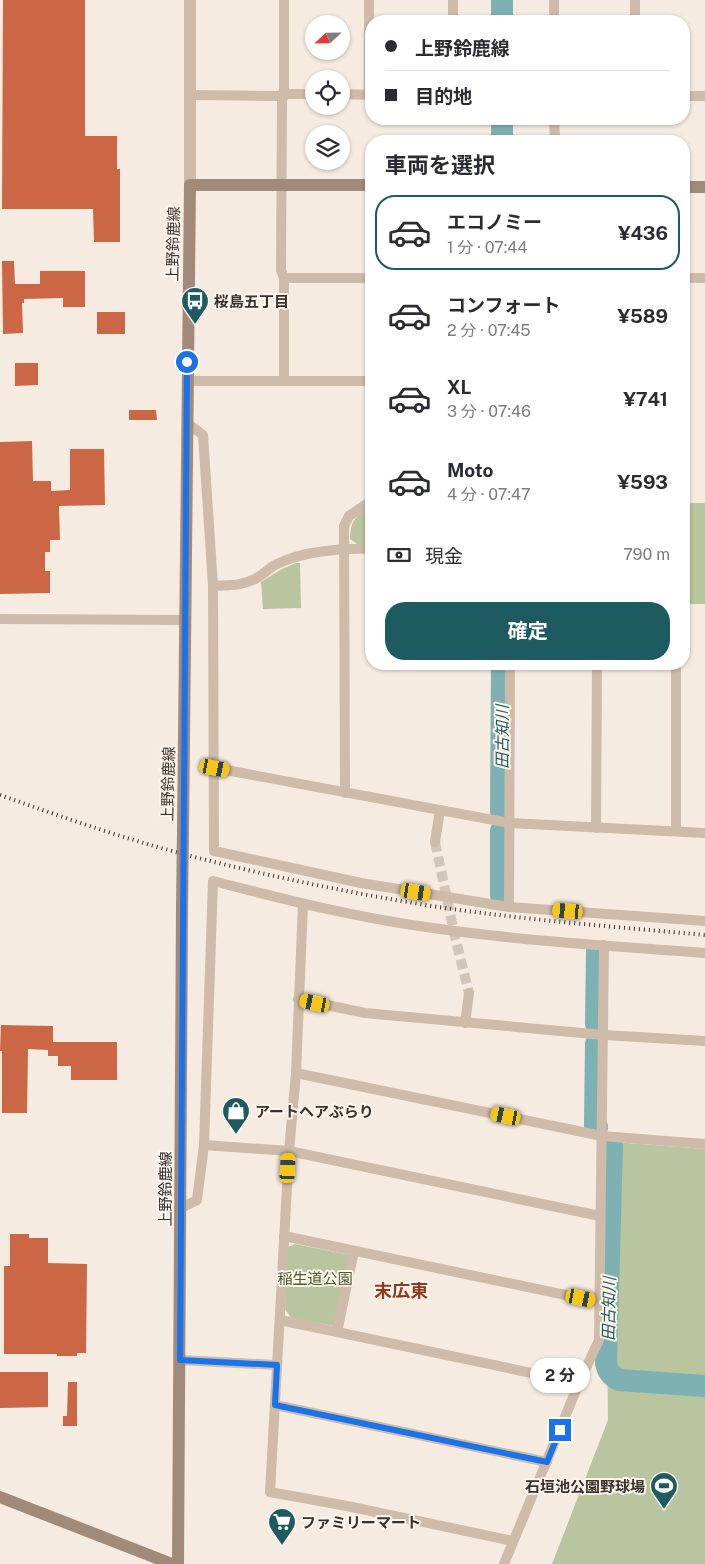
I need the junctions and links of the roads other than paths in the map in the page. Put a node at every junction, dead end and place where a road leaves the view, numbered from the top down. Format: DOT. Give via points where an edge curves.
graph roads {
  1 [pos="190,0"];
  2 [pos="284,0"];
  3 [pos="369,0"];
  4 [pos="453,0"];
  5 [pos="554,0"];
  6 [pos="635,0"];
  7 [pos="369,15"];
  8 [pos="453,15"];
  9 [pos="554,15"];
  10 [pos="635,15"];
  11 [pos="284,94"];
  12 [pos="305,94"];
  13 [pos="350,94"];
  14 [pos="365,94"];
  15 [pos="189,95"];
  16 [pos="690,96"];
  17 [pos="705,96"];
  18 [pos="282,184"];
  19 [pos="190,185"];
  20 [pos="365,185"];
  21 [pos="690,187"];
  22 [pos="705,187"];
  23 [pos="284,278"];
  24 [pos="365,278"];
  25 [pos="690,278"];
  26 [pos="705,278"];
  27 [pos="284,380"];
  28 [pos="187,381"];
  29 [pos="365,381"];
  30 [pos="187,423"];
  31 [pos="365,505"];
  32 [pos="345,549"];
  33 [pos="365,549"];
  34 [pos="213,586"];
  35 [pos="0,619"];
  36 [pos="186,620"];
  37 [pos="510,670"];
  38 [pos="597,670"];
  39 [pos="676,670"];
  40 [pos="215,768"];
  41 [pos="344,793"];
  42 [pos="440,810"];
  43 [pos="510,823"];
  44 [pos="596,828"];
  45 [pos="676,831"];
  46 [pos="705,833"];
  47 [pos="435,842"];
  48 [pos="303,904"];
  49 [pos="510,907"];
  50 [pos="705,921"];
  51 [pos="604,945"];
  52 [pos="705,953"];
  53 [pos="469,993"];
  54 [pos="298,999"];
  55 [pos="464,1023"];
  56 [pos="604,1035"];
  57 [pos="705,1041"];
  58 [pos="296,1073"];
  59 [pos="602,1136"];
  60 [pos="705,1144"];
  61 [pos="204,1146"];
  62 [pos="289,1151"];
  63 [pos="181,1208"];
  64 [pos="600,1216"];
  65 [pos="284,1236"];
  66 [pos="354,1251"];
  67 [pos="600,1302"];
  68 [pos="280,1320"];
  69 [pos="337,1332"];
  70 [pos="180,1360"];
  71 [pos="277,1365"];
  72 [pos="579,1383"];
  73 [pos="275,1405"];
  74 [pos="547,1462"];
  75 [pos="0,1497"];
  76 [pos="513,1541"];
  77 [pos="172,1564"];
  78 [pos="178,1564"];
  79 [pos="504,1564"];
  1 -- 15 [label="street"];
  2 -- 11 [label="street"];
  3 -- 7 [label="street"];
  4 -- 8 [label="street"];
  5 -- 9 [label="street"];
  6 -- 10 [label="street"];
  11 -- 12 [label="street"];
  11 -- 15 [label="street"];
  11 -- 18 [label="street"];
  13 -- 14 [label="street"];
  15 -- 19 [label="street"];
  16 -- 17 [label="street"];
  18 -- 19 [label="main road"];
  18 -- 20 [label="main road"];
  18 -- 23 [label="street"];
  19 -- 28 [label="main road, 上野鈴鹿線"];
  21 -- 22 [label="main road"];
  23 -- 24 [label="street"];
  23 -- 27 [label="street"];
  25 -- 26 [label="street"];
  27 -- 28 [label="street"];
  27 -- 29 [label="street"];
  28 -- 30 [label="main road, 上野鈴鹿線"];
  30 -- 34 [label="street" via="203,434"];
  30 -- 36 [label="main road, 上野鈴鹿線"];
  31 -- 32 [label="street" via="349,516 344,526"];
  32 -- 33 [label="street"];
  32 -- 34 [label="street" via="301,556 277,564 241,584"];
  32 -- 41 [label="street"];
  34 -- 40 [label="street"];
  35 -- 36 [label="street"];
  36 -- 63 [label="main road, 上野鈴鹿線, bridge"];
  37 -- 43 [label="street"];
  38 -- 44 [label="street"];
  39 -- 45 [label="street"];
  40 -- 41 [label="street"];
  40 -- 49 [label="street" via="214,851 361,883"];
  41 -- 42 [label="street"];
  42 -- 43 [label="street"];
  42 -- 47 [label="street"];
  43 -- 44 [label="street"];
  43 -- 49 [label="street"];
  44 -- 45 [label="street"];
  45 -- 46 [label="street"];
  48 -- 51 [label="street" via="432,928"];
  48 -- 54 [label="street"];
  48 -- 61 [label="street" via="213,881"];
  49 -- 50 [label="street"];
  51 -- 52 [label="street"];
  51 -- 56 [label="street"];
  53 -- 55 [label="street"];
  54 -- 55 [label="street" via="365,1013"];
  54 -- 58 [label="street"];
  55 -- 56 [label="street"];
  56 -- 57 [label="street"];
  56 -- 59 [label="street"];
  58 -- 59 [label="street"];
  58 -- 62 [label="street"];
  59 -- 60 [label="street"];
  59 -- 64 [label="street"];
  61 -- 62 [label="street"];
  61 -- 63 [label="street" via="197,1200"];
  62 -- 64 [label="street"];
  62 -- 65 [label="street"];
  63 -- 70 [label="main road, 上野鈴鹿線"];
  64 -- 67 [label="street"];
  65 -- 66 [label="street"];
  65 -- 68 [label="street"];
  66 -- 67 [label="street"];
  66 -- 69 [label="street"];
  67 -- 72 [label="street" via="599,1340"];
  68 -- 69 [label="street"];
  68 -- 71 [label="street"];
  69 -- 72 [label="street"];
  70 -- 71 [label="street"];
  70 -- 78 [label="main road, 上野鈴鹿線"];
  71 -- 73 [label="street"];
  72 -- 74 [label="street"];
  73 -- 74 [label="street"];
  73 -- 76 [label="street" via="270,1492"];
  74 -- 76 [label="street"];
  75 -- 77 [label="main road"];
  76 -- 79 [label="street"];
}
